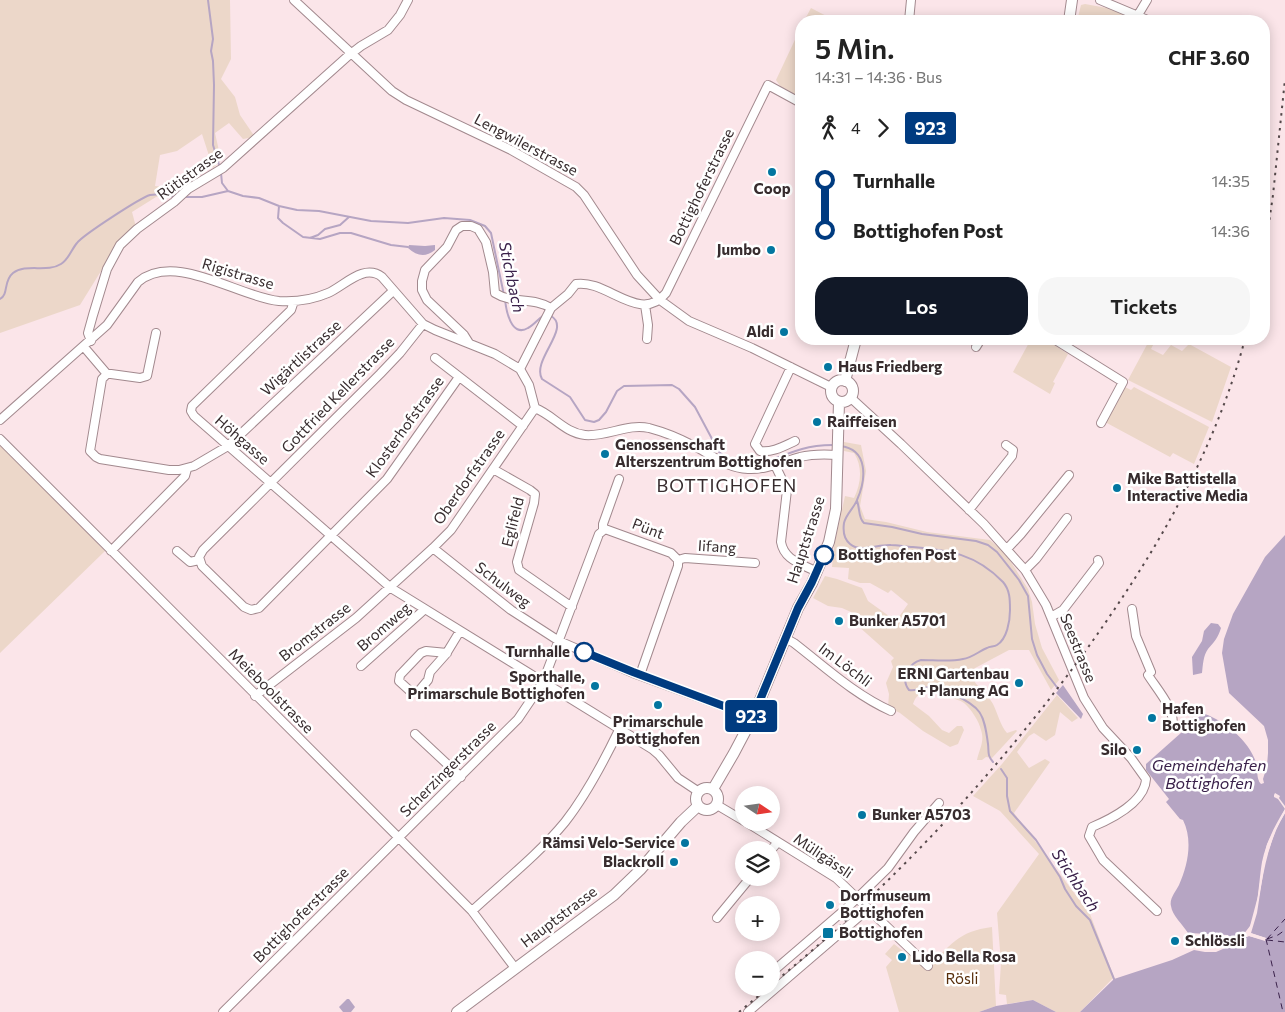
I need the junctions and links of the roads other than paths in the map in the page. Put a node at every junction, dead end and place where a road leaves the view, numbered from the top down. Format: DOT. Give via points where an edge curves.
graph roads {
  1 [pos="294,0"];
  2 [pos="408,0"];
  3 [pos="911,0"];
  4 [pos="1072,0"];
  5 [pos="1100,0"];
  6 [pos="1147,0"];
  7 [pos="910,15"];
  8 [pos="1070,15"];
  9 [pos="1138,15"];
  10 [pos="351,54"];
  11 [pos="795,100"];
  12 [pos="393,291"];
  13 [pos="660,300"];
  14 [pos="294,301"];
  15 [pos="645,305"];
  16 [pos="548,314"];
  17 [pos="422,324"];
  18 [pos="156,332"];
  19 [pos="647,339"];
  20 [pos="91,341"];
  21 [pos="469,343"];
  22 [pos="854,345"];
  23 [pos="1064,345"];
  24 [pos="84,347"];
  25 [pos="435,358"];
  26 [pos="791,367"];
  27 [pos="520,369"];
  28 [pos="107,374"];
  29 [pos="459,377"];
  30 [pos="845,381"];
  31 [pos="831,387"];
  32 [pos="851,398"];
  33 [pos="840,402"];
  34 [pos="535,408"];
  35 [pos="0,420"];
  36 [pos="1101,423"];
  37 [pos="523,426"];
  38 [pos="0,439"];
  39 [pos="795,441"];
  40 [pos="1006,445"];
  41 [pos="228,446"];
  42 [pos="838,449"];
  43 [pos="775,465"];
  44 [pos="187,469"];
  45 [pos="493,469"];
  46 [pos="1069,475"];
  47 [pos="619,479"];
  48 [pos="271,483"];
  49 [pos="836,493"];
  50 [pos="969,510"];
  51 [pos="1067,518"];
  52 [pos="603,530"];
  53 [pos="331,536"];
  54 [pos="434,548"];
  55 [pos="1007,549"];
  56 [pos="111,551"];
  57 [pos="177,551"];
  58 [pos="199,560"];
  59 [pos="678,560"];
  60 [pos="1098,560"];
  61 [pos="755,563"];
  62 [pos="813,570"];
  63 [pos="1025,570"];
  64 [pos="391,588"];
  65 [pos="804,596"];
  66 [pos="572,607"];
  67 [pos="425,609"];
  68 [pos="1132,609"];
  69 [pos="1051,617"];
  70 [pos="460,631"];
  71 [pos="785,638"];
  72 [pos="559,641"];
  73 [pos="447,653"];
  74 [pos="360,666"];
  75 [pos="640,675"];
  76 [pos="543,682"];
  77 [pos="256,696"];
  78 [pos="891,711"];
  79 [pos="753,717"];
  80 [pos="1172,727"];
  81 [pos="619,730"];
  82 [pos="415,734"];
  83 [pos="461,777"];
  84 [pos="713,789"];
  85 [pos="699,792"];
  86 [pos="939,804"];
  87 [pos="717,805"];
  88 [pos="698,806"];
  89 [pos="735,816"];
  90 [pos="760,831"];
  91 [pos="399,838"];
  92 [pos="776,841"];
  93 [pos="780,843"];
  94 [pos="743,886"];
  95 [pos="857,898"];
  96 [pos="868,909"];
  97 [pos="1157,910"];
  98 [pos="472,912"];
  99 [pos="717,918"];
  100 [pos="780,965"];
  101 [pos="928,966"];
  102 [pos="515,968"];
  103 [pos="223,1012"];
  104 [pos="457,1012"];
  105 [pos="748,1012"];
  1 -- 10 [label="street, Lengwilerstrasse"];
  2 -- 10 [label="street, Rütistrasse" via="388,30"];
  3 -- 7 [label="street"];
  4 -- 8 [label="main road"];
  5 -- 9 [label="street"];
  6 -- 9 [label="street"];
  10 -- 13 [label="street, Lengwilerstrasse" via="406,100 511,150 576,186 637,274"];
  10 -- 20 [label="street, Rütistrasse" via="220,170 183,193 128,237 112,256 88,333"];
  11 -- 13 [label="street, Bottighoferstrasse" via="768,86"];
  12 -- 14 [label="street, Rigistrasse" via="379,275 366,272 329,292"];
  12 -- 17 [label="street, Rigistrasse"];
  12 -- 41 [label="street, Wigärtlistrasse"];
  13 -- 15 [label="street"];
  13 -- 26 [label="street, Lengwilerstrasse" via="689,321"];
  14 -- 20 [label="street, Rigistrasse" via="266,299 183,273 157,273 138,282 107,325"];
  14 -- 41 [label="street, Höhgasse" via="291,310 192,406 194,416"];
  15 -- 16 [label="street" via="588,284 579,284"];
  15 -- 19 [label="street"];
  16 -- 21 [label="street" via="540,303 497,295 493,291 493,272 486,242 478,229 462,226 425,270 422,290"];
  16 -- 27 [label="street"];
  17 -- 21 [label="street, Rigistrasse"];
  17 -- 48 [label="street, Gottfried Kellerstrasse" via="393,360"];
  18 -- 28 [label="street" via="147,376"];
  20 -- 24 [label="street, Rigistrasse"];
  21 -- 27 [label="street, Rigistrasse"];
  22 -- 30 [label="main road"];
  23 -- 36 [label="street" via="1123,382"];
  24 -- 28 [label="street"];
  24 -- 35 [label="street, Rigistrasse"];
  25 -- 29 [label="street, Klosterhofstrasse"];
  26 -- 31 [label="street, Lengwilerstrasse"];
  26 -- 39 [label="street" via="755,444 760,451 766,452"];
  27 -- 34 [label="street" via="529,385"];
  28 -- 44 [label="street" via="101,382 90,446 92,454 100,459 155,468"];
  29 -- 37 [label="street, Klosterhofstrasse"];
  29 -- 53 [label="street, Klosterhofstrasse" via="387,479"];
  30 -- 31 [label="main road" via="837,381"];
  30 -- 32 [label="main road" via="852,389"];
  31 -- 33 [label="main road" via="831,396"];
  32 -- 33 [label="main road"];
  32 -- 50 [label="street, Seestrasse"];
  33 -- 42 [label="main road, Hauptstrasse"];
  34 -- 37 [label="street, Oberdorfstrasse"];
  34 -- 43 [label="street" via="578,434 596,435 645,428 668,434 735,467 750,469"];
  37 -- 45 [label="street, Oberdorfstrasse"];
  38 -- 56 [label="street, Meieboolstrasse"];
  40 -- 50 [label="street" via="1013,450 1012,456"];
  41 -- 44 [label="street, Wigärtlistrasse"];
  41 -- 48 [label="street, Höhgasse"];
  42 -- 43 [label="street"];
  42 -- 49 [label="main road, Hauptstrasse"];
  43 -- 62 [label="street" via="787,490 783,549 791,560"];
  44 -- 56 [label="street" via="185,476"];
  45 -- 54 [label="street, Oberdorfstrasse" via="451,530"];
  45 -- 66 [label="street, Eglifeld" via="535,494 517,562 518,570"];
  46 -- 55 [label="street"];
  47 -- 52 [label="street"];
  48 -- 53 [label="street, Höhgasse"];
  48 -- 58 [label="street, Gottfried Kellerstrasse" via="203,550"];
  49 -- 62 [label="main road, Hauptstrasse"];
  49 -- 65 [label="main road, Hauptstrasse" via="829,542"];
  50 -- 55 [label="street, Seestrasse"];
  51 -- 63 [label="street"];
  52 -- 59 [label="street, Pünt" via="671,553"];
  52 -- 66 [label="street"];
  53 -- 58 [label="street, Klosterhofstrasse" via="254,610 244,608"];
  53 -- 64 [label="street, Höhgasse"];
  54 -- 64 [label="street, Oberdorfstrasse"];
  54 -- 72 [label="street, Schulweg" via="511,610"];
  55 -- 63 [label="street, Seestrasse"];
  56 -- 77 [label="street, Meieboolstrasse"];
  57 -- 58 [label="street" via="190,562"];
  59 -- 61 [label="street, Iifang"];
  59 -- 75 [label="street"];
  60 -- 69 [label="street" via="1099,563 1063,610"];
  62 -- 65 [label="main road, Hauptstrasse"];
  63 -- 69 [label="street, Seestrasse"];
  64 -- 67 [label="street, Höhgasse"];
  64 -- 77 [label="street, Bromstrasse"];
  65 -- 71 [label="main road, Hauptstrasse"];
  66 -- 72 [label="street"];
  67 -- 70 [label="street, Höhgasse"];
  67 -- 74 [label="street, Bromweg"];
  68 -- 80 [label="street" via="1136,636 1151,672 1148,675 1168,704 1174,720"];
  69 -- 97 [label="street, Seestrasse" via="1084,698 1103,728 1146,779 1132,803 1113,818 1092,827 1089,836 1103,860"];
  70 -- 73 [label="street"];
  70 -- 76 [label="street, Höhgasse"];
  71 -- 78 [label="street, Im Löchli" via="853,690"];
  71 -- 79 [label="main road, Hauptstrasse"];
  72 -- 75 [label="street, Schulweg"];
  72 -- 76 [label="street, Scherzingerstrasse"];
  73 -- 73 [label="street" via="418,692 410,691 401,683 400,675 424,652"];
  75 -- 79 [label="street, Schulweg"];
  76 -- 81 [label="street, Höhgasse"];
  76 -- 83 [label="street, Scherzingerstrasse" via="518,719"];
  77 -- 91 [label="street, Meieboolstrasse"];
  79 -- 84 [label="main road, Hauptstrasse"];
  81 -- 85 [label="street, Höhgasse" via="655,751 678,778"];
  81 -- 98 [label="street" via="566,821 540,850"];
  82 -- 83 [label="street"];
  83 -- 91 [label="street, Scherzingerstrasse"];
  84 -- 85 [label="main road"];
  84 -- 87 [label="main road" via="718,794"];
  85 -- 88 [label="main road" via="696,797"];
  86 -- 95 [label="street, Müligässli" via="888,868"];
  87 -- 88 [label="main road" via="708,811"];
  87 -- 89 [label="street, Müligässli"];
  88 -- 102 [label="main road, Hauptstrasse" via="614,895"];
  90 -- 92 [label="street, Müligässli"];
  91 -- 98 [label="street, Meieboolstrasse"];
  91 -- 103 [label="street, Bottighoferstrasse"];
  93 -- 95 [label="street, Müligässli" via="836,878"];
  94 -- 99 [label="street"];
  95 -- 96 [label="street, Müligässli"];
  95 -- 100 [label="street"];
  96 -- 101 [label="street, Müligässli"];
  96 -- 105 [label="street"];
  98 -- 102 [label="street, Meieboolstrasse"];
  102 -- 104 [label="main road, Hauptstrasse"];
}
